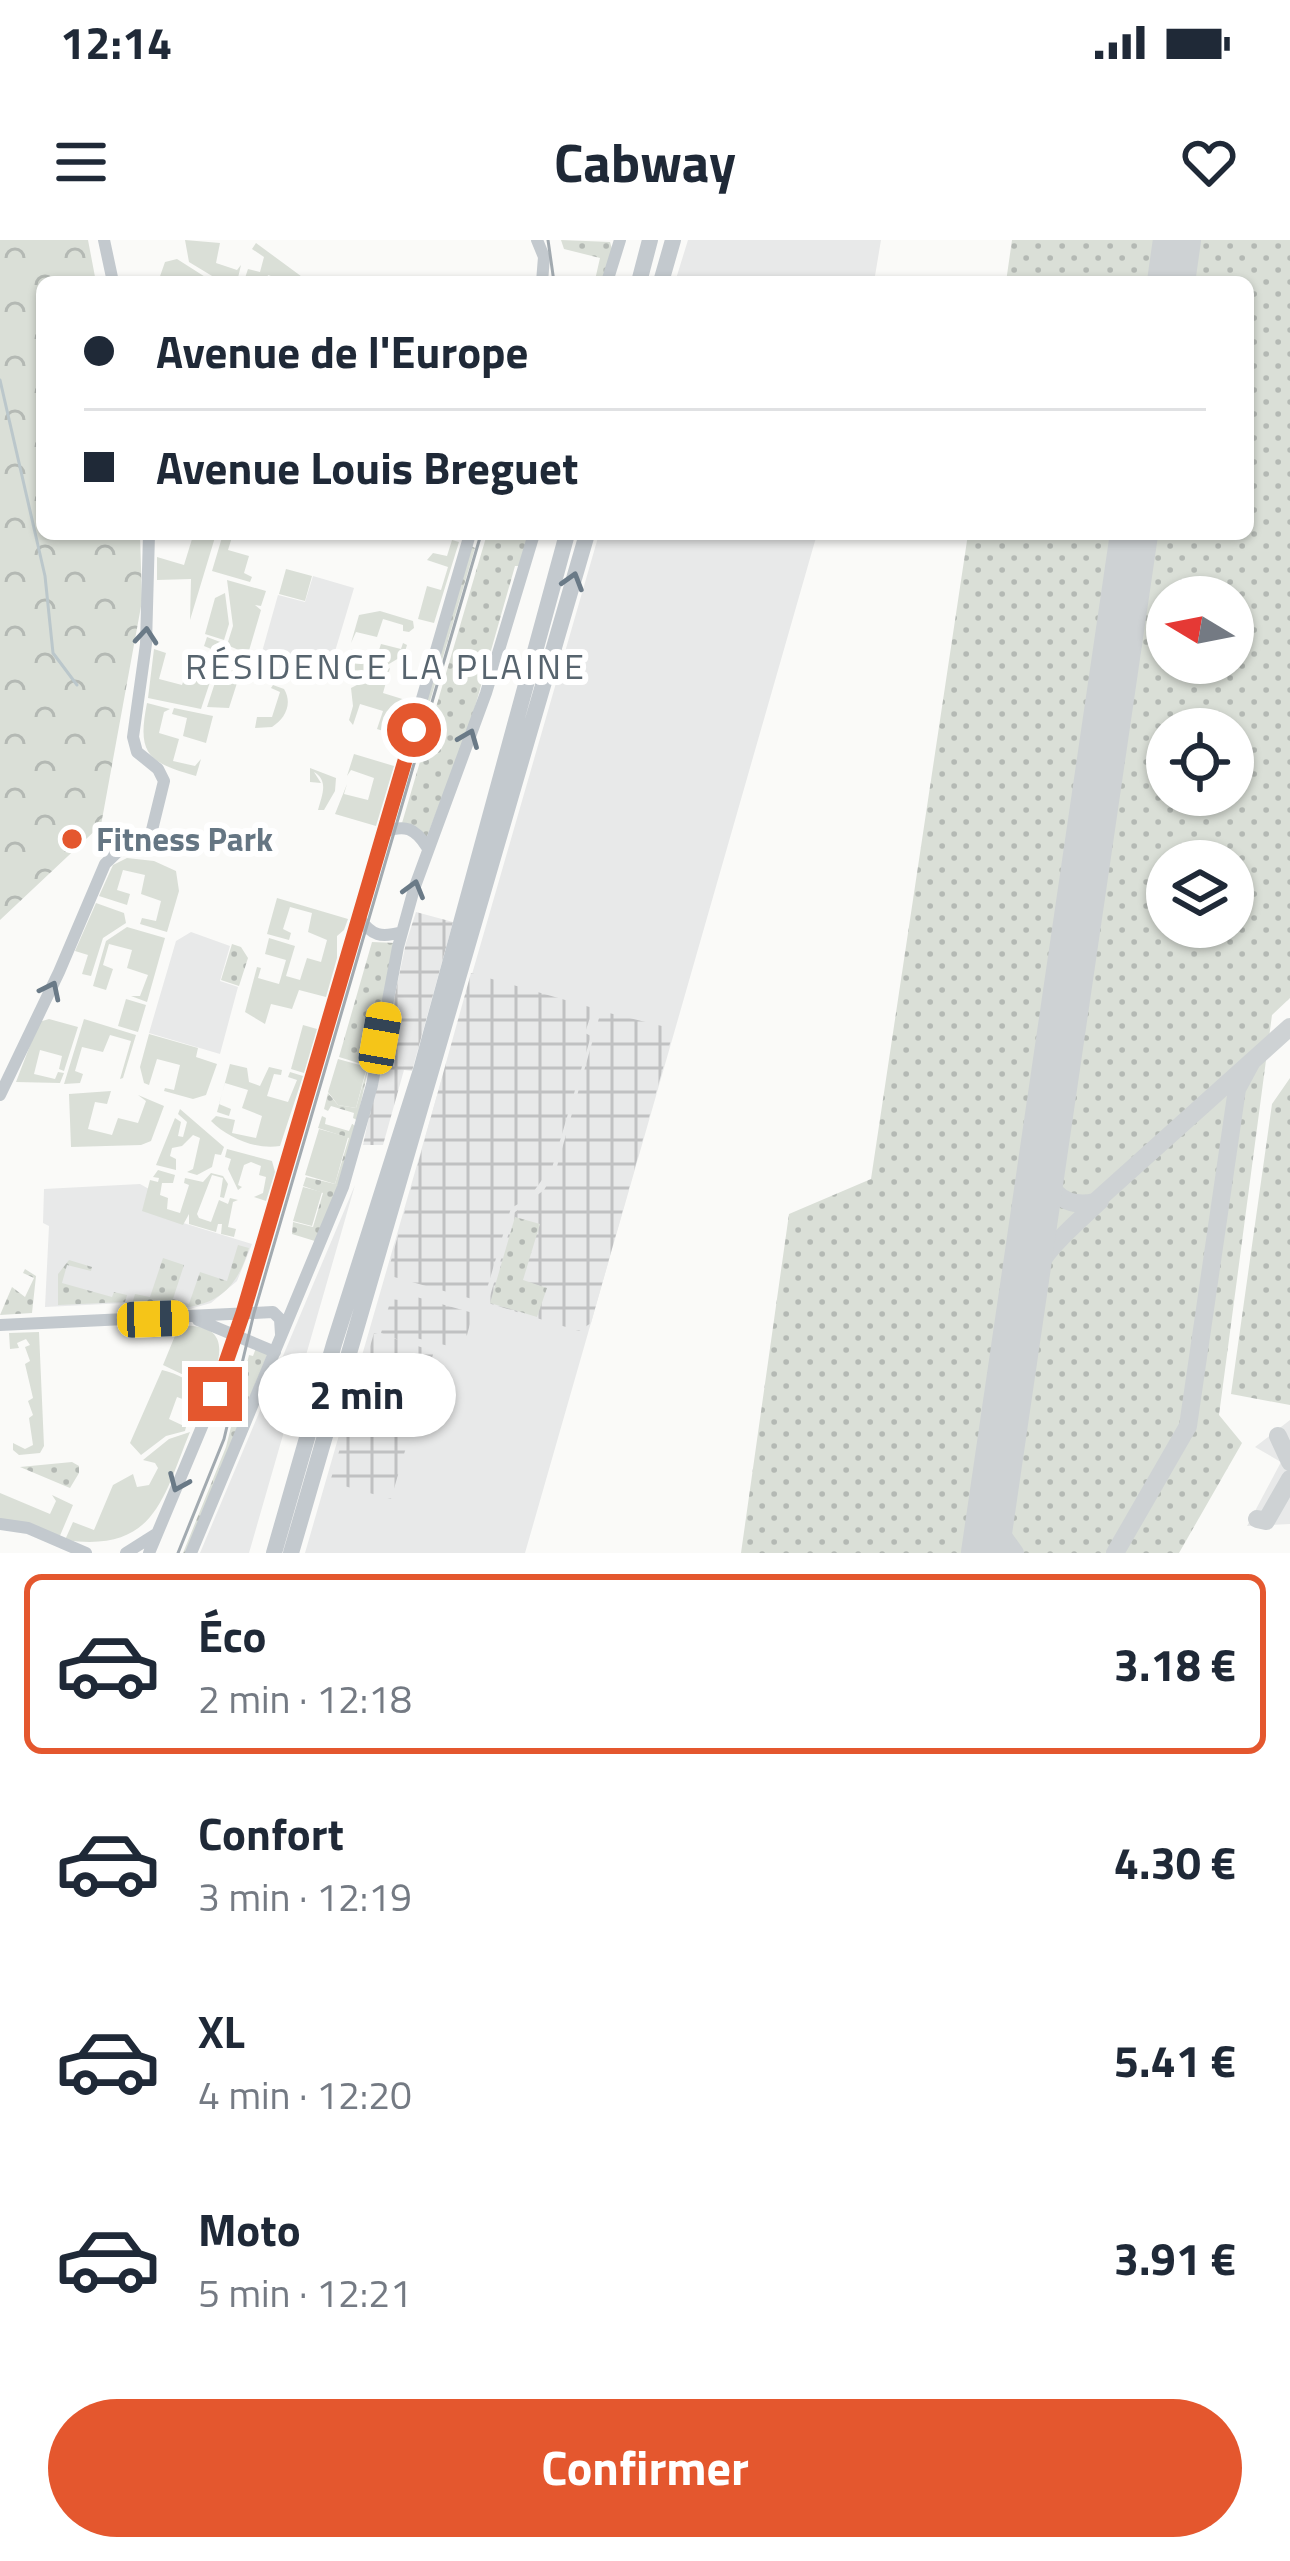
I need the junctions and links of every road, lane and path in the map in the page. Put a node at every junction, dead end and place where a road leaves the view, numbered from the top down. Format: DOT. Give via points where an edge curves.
graph roads {
  1 [pos="104,240"];
  2 [pos="537,240"];
  3 [pos="620,240"];
  4 [pos="650,240"];
  5 [pos="673,240"];
  6 [pos="111,276"];
  7 [pos="543,276"];
  8 [pos="609,276"];
  9 [pos="641,276"];
  10 [pos="663,276"];
  11 [pos="149,540"];
  12 [pos="468,540"];
  13 [pos="532,540"];
  14 [pos="565,540"];
  15 [pos="585,540"];
  16 [pos="384,832"];
  17 [pos="427,847"];
  18 [pos="358,918"];
  19 [pos="402,932"];
  20 [pos="0,1095"];
  21 [pos="243,1313"];
  22 [pos="191,1317"];
  23 [pos="0,1325"];
  24 [pos="235,1335"];
  25 [pos="281,1336"];
  26 [pos="275,1352"];
  27 [pos="0,1524"];
  28 [pos="157,1534"];
  29 [pos="86,1553"];
  30 [pos="126,1553"];
  31 [pos="148,1553"];
  32 [pos="190,1553"];
  33 [pos="274,1553"];
  34 [pos="291,1553"];
  1 -- 6 [label="main road"];
  2 -- 7 [label="main road"];
  3 -- 8 [label="main road"];
  4 -- 9 [label="highway"];
  5 -- 10 [label="highway"];
  20 -- 11 [label="main road, one-way" via="109,858 151,834 164,790 133,736"];
  12 -- 16 [label="main road"];
  17 -- 13 [label="main road, one-way"];
  14 -- 33 [label="highway" via="421,1070"];
  34 -- 15 [label="highway, one-way"];
  16 -- 17 [label="main road" via="415,830"];
  16 -- 18 [label="main road"];
  19 -- 17 [label="main road, one-way"];
  18 -- 19 [label="main road" via="373,934"];
  18 -- 21 [label="main road"];
  19 -- 25 [label="main road" via="345,1180"];
  21 -- 22 [label="main road"];
  21 -- 24 [label="main road"];
  21 -- 25 [label="main road" via="278,1314"];
  22 -- 23 [label="main road"];
  22 -- 24 [label="main road"];
  24 -- 26 [label="main road"];
  24 -- 28 [label="main road, one-way"];
  25 -- 26 [label="main road"];
  26 -- 32 [label="main road"];
  27 -- 29 [label="main road"];
  28 -- 30 [label="main road"];
  28 -- 31 [label="main road"];
}
